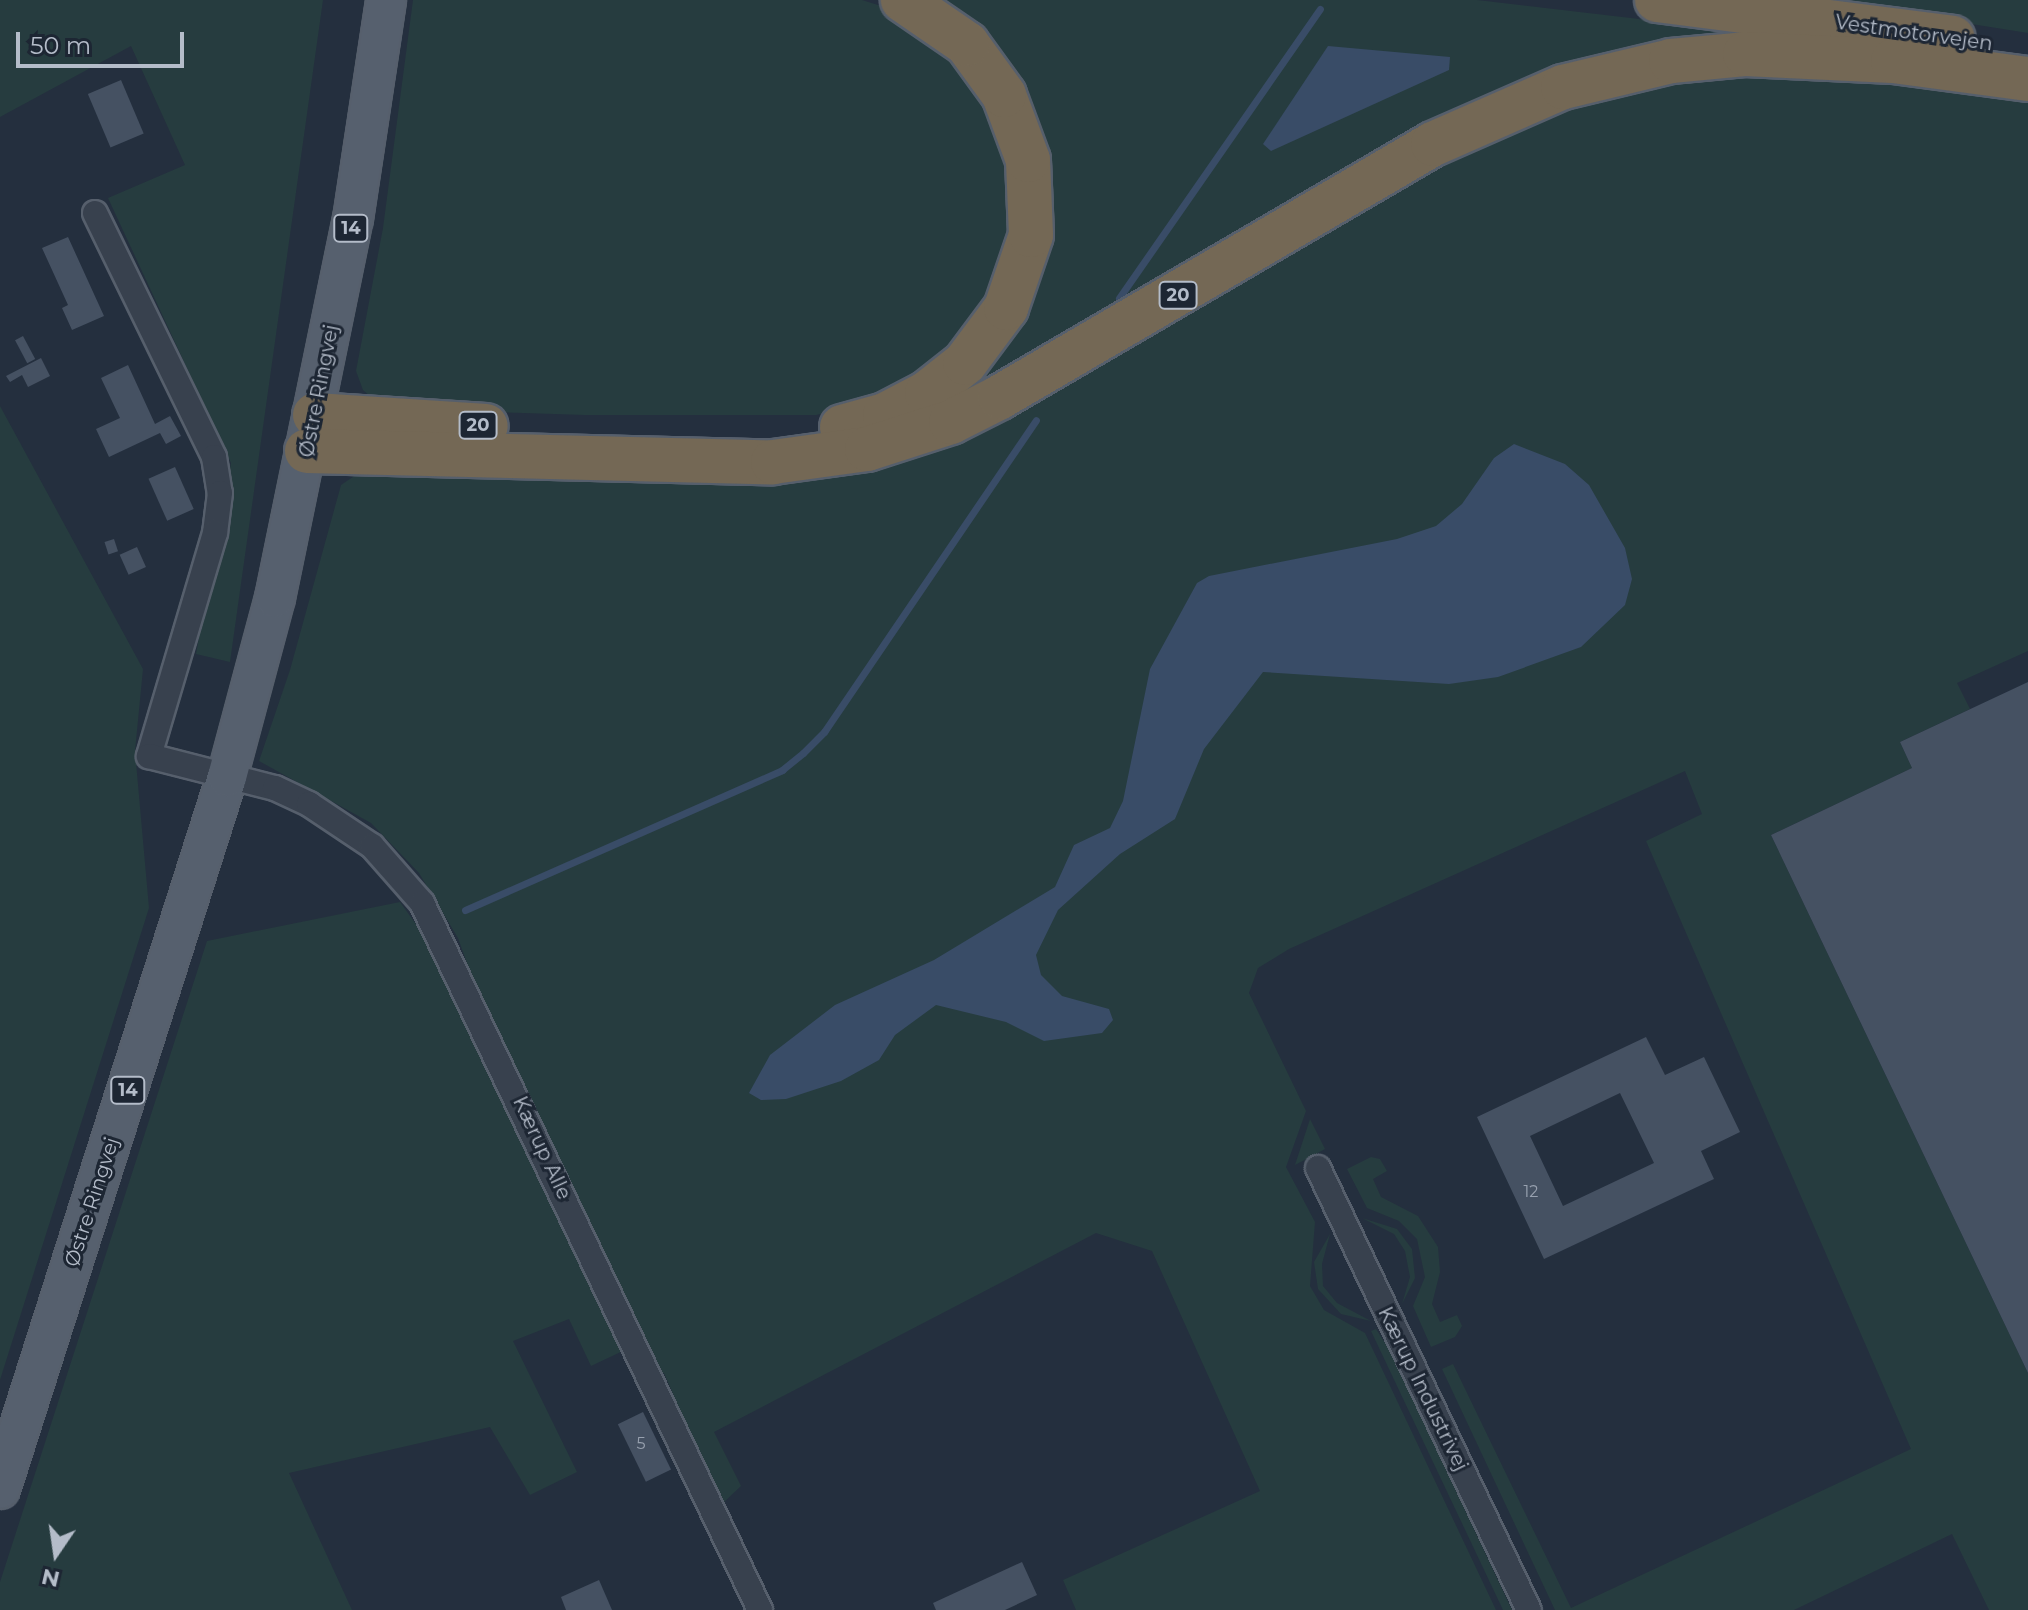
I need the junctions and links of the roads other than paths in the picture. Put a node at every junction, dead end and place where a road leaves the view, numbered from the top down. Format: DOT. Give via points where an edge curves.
graph roads {
  1 [pos="903,0"];
  2 [pos="1657,0"];
  3 [pos="386,2"];
  4 [pos="2028,48"];
  5 [pos="2028,79"];
  6 [pos="95,213"];
  7 [pos="311,433"];
  8 [pos="227,777"];
  9 [pos="1318,1168"];
  10 [pos="0,1489"];
  11 [pos="760,1610"];
  12 [pos="1529,1610"];
  1 -- 7 [label="highway, 20" via="946,26 989,70 1018,123 1032,191 1031,235 1006,308 965,363 927,393 855,424 736,438"];
  2 -- 4 [label="highway, Vestmotorvejen"];
  3 -- 7 [label="main road, Østre Ringvej / 14" via="353,219"];
  5 -- 7 [label="highway, 20" via="1893,61 1745,54 1671,61 1563,87 1433,144 1012,391 951,422 867,449 773,462"];
  6 -- 8 [label="street" via="214,457 220,493 215,533 149,756"];
  7 -- 8 [label="main road, Østre Ringvej / 14"];
  8 -- 10 [label="main road, Østre Ringvej / 14"];
  8 -- 11 [label="street, Kærup Alle" via="275,788 341,822 398,871 422,903"];
  9 -- 12 [label="street, Kærup Industrivej"];
}
